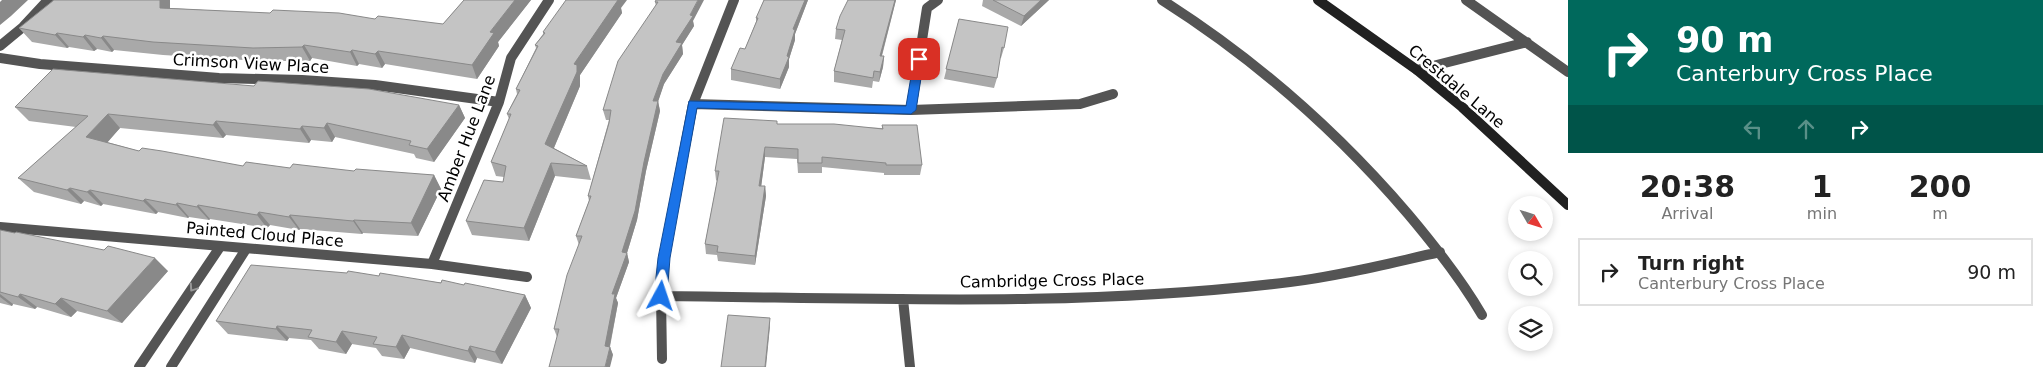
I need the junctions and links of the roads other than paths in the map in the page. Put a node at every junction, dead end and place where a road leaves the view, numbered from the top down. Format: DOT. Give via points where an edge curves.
graph roads {
  1 [pos="48,0"];
  2 [pos="550,0"];
  3 [pos="734,0"];
  4 [pos="938,0"];
  5 [pos="1162,0"];
  6 [pos="1318,0"];
  7 [pos="1466,0"];
  8 [pos="1527,42"];
  9 [pos="0,46"];
  10 [pos="0,58"];
  11 [pos="1417,70"];
  12 [pos="1568,72"];
  13 [pos="1113,94"];
  14 [pos="499,102"];
  15 [pos="693,104"];
  16 [pos="911,110"];
  17 [pos="1568,206"];
  18 [pos="0,227"];
  19 [pos="220,248"];
  20 [pos="246,249"];
  21 [pos="1440,252"];
  22 [pos="432,264"];
  23 [pos="527,277"];
  24 [pos="661,296"];
  25 [pos="903,299"];
  26 [pos="1482,315"];
  27 [pos="662,358"];
  28 [pos="140,367"];
  29 [pos="171,367"];
  30 [pos="910,367"];
  1 -- 9 [label="street"];
  2 -- 14 [label="street, Amber Hue Lane" via="511,58"];
  3 -- 15 [label="street"];
  4 -- 16 [label="street" via="927,8"];
  5 -- 21 [label="street" via="1256,65 1324,126 1390,192"];
  6 -- 11 [label="street, Crestdale Lane"];
  7 -- 8 [label="street"];
  8 -- 11 [label="street"];
  8 -- 12 [label="street"];
  10 -- 14 [label="street, Crimson View Place" via="219,78 376,85"];
  11 -- 17 [label="street, Crestdale Lane" via="1462,107"];
  13 -- 16 [label="street" via="1080,104"];
  14 -- 22 [label="street, Amber Hue Lane"];
  15 -- 16 [label="street"];
  15 -- 24 [label="street" via="664,258"];
  18 -- 19 [label="street, Painted Cloud Place"];
  19 -- 20 [label="street, Painted Cloud Place"];
  19 -- 28 [label="street, one-way"];
  20 -- 22 [label="street, Painted Cloud Place"];
  20 -- 29 [label="street"];
  21 -- 25 [label="street, Cambridge Cross Place" via="1292,282 1182,293"];
  21 -- 26 [label="street" via="1467,286"];
  22 -- 23 [label="street, Painted Cloud Place"];
  24 -- 25 [label="street, Cambridge Cross Place"];
  24 -- 27 [label="street"];
  25 -- 30 [label="street"];
}
